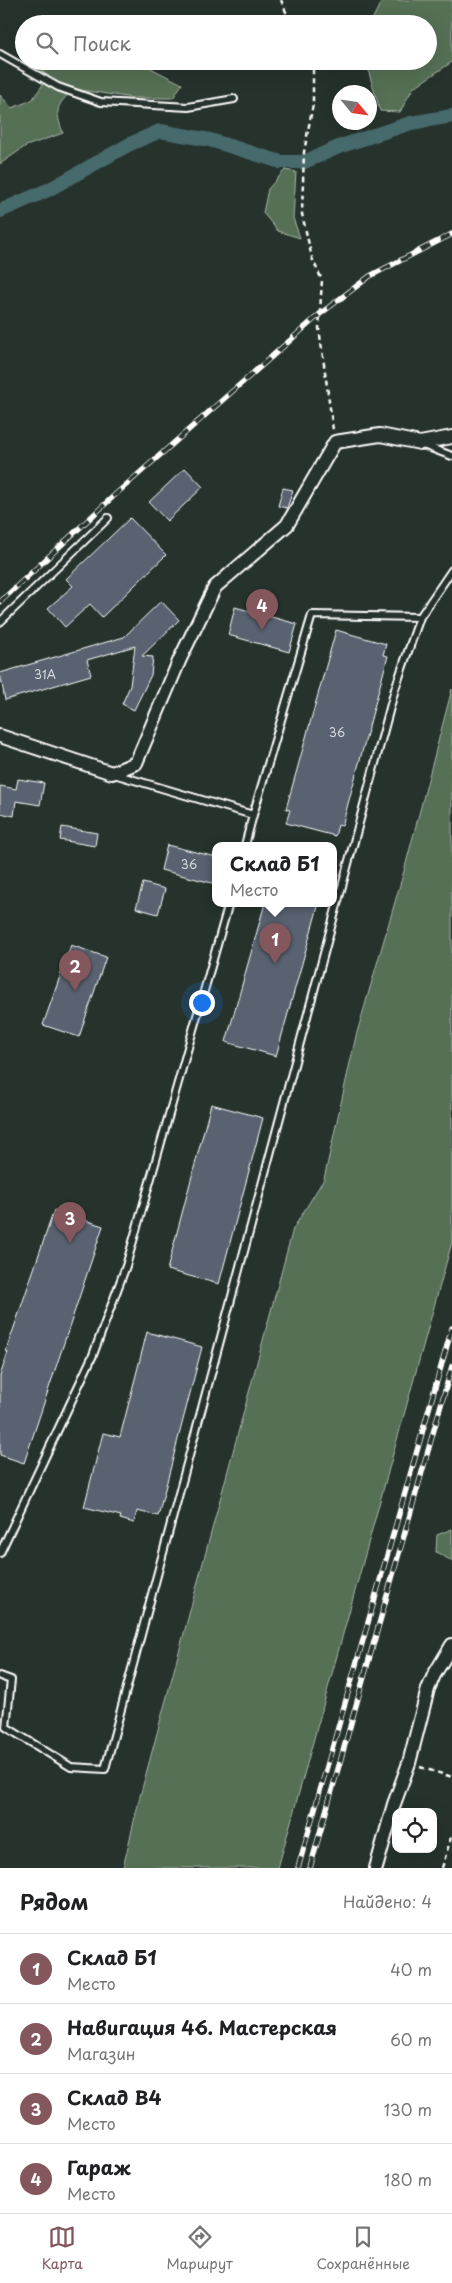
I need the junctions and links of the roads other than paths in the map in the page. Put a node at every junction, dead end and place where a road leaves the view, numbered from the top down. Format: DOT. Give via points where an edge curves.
graph roads {
  1 [pos="0,54"];
  2 [pos="15,63"];
  3 [pos="28,70"];
  4 [pos="234,99"];
  5 [pos="452,437"];
  6 [pos="420,443"];
  7 [pos="452,456"];
  8 [pos="108,518"];
  9 [pos="452,570"];
  10 [pos="420,617"];
  11 [pos="0,622"];
  12 [pos="0,736"];
  13 [pos="112,773"];
  14 [pos="253,815"];
  15 [pos="246,842"];
  16 [pos="337,905"];
  17 [pos="228,907"];
  18 [pos="336,907"];
  19 [pos="0,1553"];
  20 [pos="452,1644"];
  21 [pos="0,1676"];
  22 [pos="376,1868"];
  1 -- 2 [label="lane"];
  3 -- 4 [label="lane" via="58,87 101,102 188,107"];
  5 -- 6 [label="street"];
  6 -- 7 [label="lane"];
  6 -- 13 [label="street" via="380,435 335,442 288,525 215,587 136,763"];
  8 -- 11 [label="lane"];
  9 -- 10 [label="lane"];
  10 -- 14 [label="lane" via="312,616"];
  10 -- 16 [label="lane" via="395,689"];
  12 -- 13 [label="street"];
  13 -- 14 [label="lane"];
  14 -- 15 [label="lane"];
  17 -- 19 [label="lane" via="126,1266 92,1355"];
  18 -- 21 [label="lane" via="105,1769 71,1767 6,1727 11,1680"];
  20 -- 22 [label="street" via="434,1674"];
}
